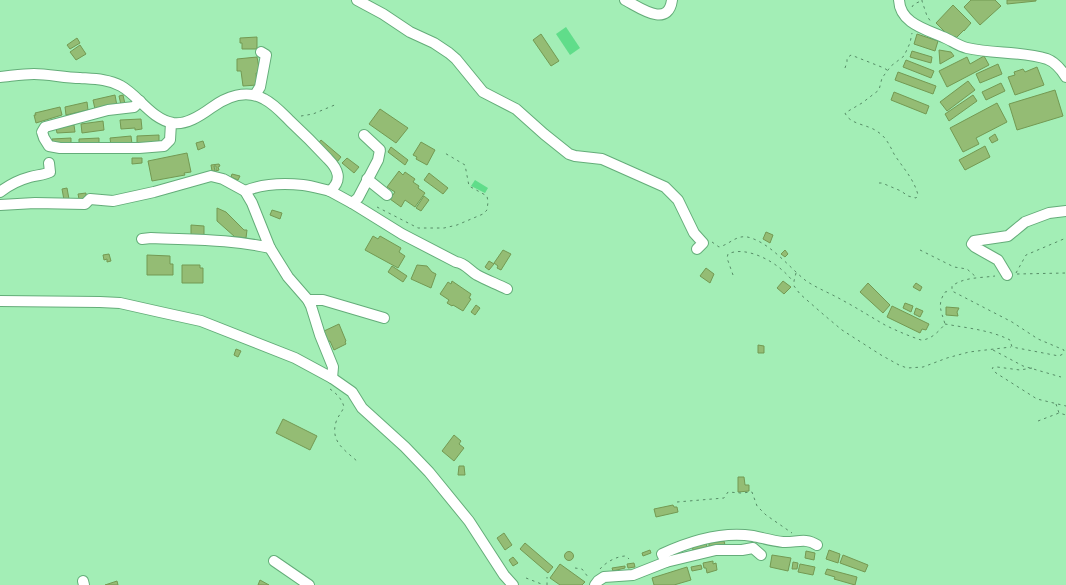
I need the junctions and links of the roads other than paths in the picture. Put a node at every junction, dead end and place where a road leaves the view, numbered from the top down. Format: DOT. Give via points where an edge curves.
graph roads {
  1 [pos="357,0"];
  2 [pos="625,0"];
  3 [pos="672,0"];
  4 [pos="899,0"];
  5 [pos="261,52"];
  6 [pos="0,77"];
  7 [pos="1066,77"];
  8 [pos="255,95"];
  9 [pos="140,101"];
  10 [pos="171,123"];
  11 [pos="364,135"];
  12 [pos="49,163"];
  13 [pos="367,179"];
  14 [pos="245,191"];
  15 [pos="330,191"];
  16 [pos="0,192"];
  17 [pos="388,195"];
  18 [pos="352,202"];
  19 [pos="0,205"];
  20 [pos="1066,211"];
  21 [pos="142,239"];
  22 [pos="270,248"];
  23 [pos="697,249"];
  24 [pos="1006,274"];
  25 [pos="507,289"];
  26 [pos="308,300"];
  27 [pos="0,301"];
  28 [pos="384,318"];
  29 [pos="329,382"];
  30 [pos="817,544"];
  31 [pos="761,555"];
  32 [pos="274,561"];
  33 [pos="666,562"];
  34 [pos="596,582"];
  35 [pos="309,585"];
  36 [pos="513,585"];
  1 -- 23 [label="street" via="450,53 483,92 516,110 570,154 602,159 665,187 678,200 694,233 703,243"];
  2 -- 3 [label="street" via="657,15 668,11"];
  4 -- 7 [label="street" via="899,8 916,26 966,48 1047,59 1059,66"];
  5 -- 8 [label="street" via="266,55 260,87"];
  6 -- 9 [label="street" via="35,74 112,81"];
  8 -- 10 [label="street" via="229,97 192,120"];
  8 -- 15 [label="street" via="288,118 335,166 337,182"];
  9 -- 10 [label="street"];
  9 -- 10 [label="street" via="134,107 108,110 45,127 42,132 44,138 49,146 60,148 164,146 170,140"];
  11 -- 13 [label="street" via="380,150"];
  12 -- 16 [label="street" via="50,172 27,178"];
  13 -- 17 [label="street"];
  13 -- 18 [label="street" via="358,198"];
  14 -- 15 [label="street" via="266,185 304,185"];
  14 -- 19 [label="street" via="211,176 112,201"];
  14 -- 22 [label="street"];
  15 -- 18 [label="street"];
  18 -- 25 [label="street" via="402,234"];
  20 -- 24 [label="street" via="1024,222 1008,236 974,241 975,247 998,260"];
  21 -- 22 [label="street" via="224,241"];
  22 -- 26 [label="street" via="288,277"];
  26 -- 28 [label="street" via="323,300"];
  26 -- 29 [label="street" via="333,367"];
  27 -- 29 [label="street" via="100,302 201,321 295,358"];
  29 -- 36 [label="street" via="352,392 362,408 429,472 469,521"];
  30 -- 33 [label="street" via="806,540 786,542 744,535 717,536 680,545 662,554"];
  31 -- 33 [label="street" via="754,548 716,550"];
  32 -- 35 [label="street"];
  33 -- 34 [label="street" via="633,575 604,577"];
}
